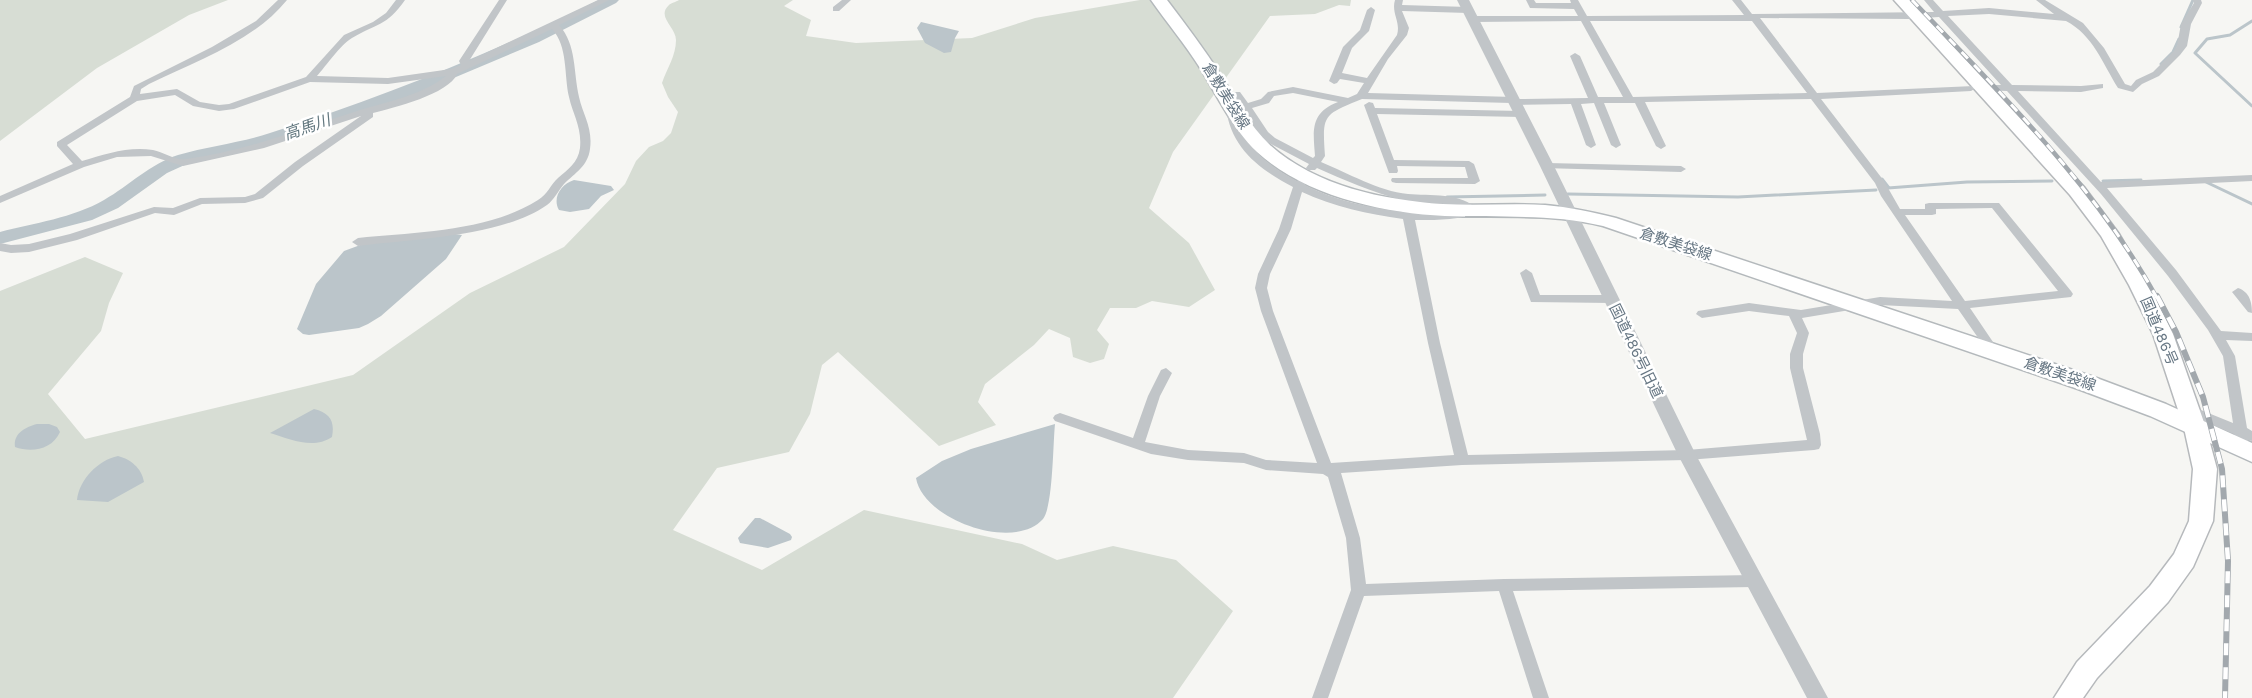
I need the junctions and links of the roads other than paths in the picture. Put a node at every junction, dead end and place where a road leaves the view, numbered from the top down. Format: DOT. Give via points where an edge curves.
graph roads {
  1 [pos="284,0"];
  2 [pos="401,0"];
  3 [pos="503,0"];
  4 [pos="605,0"];
  5 [pos="847,0"];
  6 [pos="1160,0"];
  7 [pos="1530,0"];
  8 [pos="1736,0"];
  9 [pos="1902,0"];
  10 [pos="1928,0"];
  11 [pos="2040,0"];
  12 [pos="2197,0"];
  13 [pos="1576,3"];
  14 [pos="1398,4"];
  15 [pos="836,9"];
  16 [pos="1371,10"];
  17 [pos="1468,10"];
  18 [pos="1941,14"];
  19 [pos="1916,15"];
  20 [pos="1755,16"];
  21 [pos="1585,18"];
  22 [pos="2066,18"];
  23 [pos="553,24"];
  24 [pos="1575,56"];
  25 [pos="466,65"];
  26 [pos="453,72"];
  27 [pos="309,79"];
  28 [pos="1369,81"];
  29 [pos="2121,86"];
  30 [pos="2012,87"];
  31 [pos="1981,89"];
  32 [pos="1887,93"];
  33 [pos="1360,96"];
  34 [pos="1817,96"];
  35 [pos="134,98"];
  36 [pos="1634,98"];
  37 [pos="1596,100"];
  38 [pos="1234,101"];
  39 [pos="1348,101"];
  40 [pos="1575,101"];
  41 [pos="1517,105"];
  42 [pos="375,111"];
  43 [pos="1372,111"];
  44 [pos="1591,145"];
  45 [pos="1616,145"];
  46 [pos="1661,146"];
  47 [pos="1390,163"];
  48 [pos="80,165"];
  49 [pos="1312,166"];
  50 [pos="1547,166"];
  51 [pos="1681,170"];
  52 [pos="2252,178"];
  53 [pos="1396,180"];
  54 [pos="1301,183"];
  55 [pos="2099,186"];
  56 [pos="0,200"];
  57 [pos="1406,206"];
  58 [pos="1472,210"];
  59 [pos="1570,212"];
  60 [pos="1897,212"];
  61 [pos="358,242"];
  62 [pos="0,247"];
  63 [pos="1526,273"];
  64 [pos="2238,292"];
  65 [pos="1610,299"];
  66 [pos="1858,305"];
  67 [pos="1961,305"];
  68 [pos="2252,309"];
  69 [pos="1793,313"];
  70 [pos="1702,314"];
  71 [pos="2217,335"];
  72 [pos="2252,337"];
  73 [pos="1988,350"];
  74 [pos="1166,373"];
  75 [pos="1060,418"];
  76 [pos="2193,419"];
  77 [pos="2247,442"];
  78 [pos="1137,444"];
  79 [pos="1687,455"];
  80 [pos="1462,460"];
  81 [pos="1326,469"];
  82 [pos="1754,581"];
  83 [pos="1504,585"];
  84 [pos="1359,590"];
  85 [pos="1320,698"];
  86 [pos="1541,698"];
  87 [pos="1818,698"];
  88 [pos="2068,698"];
  1 -- 35 [label="street" via="259,24 216,49 146,82 137,88"];
  2 -- 27 [label="street" via="389,15 376,24 347,37"];
  3 -- 25 [label="street" via="475,41 464,61"];
  4 -- 23 [label="street"];
  5 -- 15 [label="street"];
  6 -- 38 [label="main road, 倉敷美袋線"];
  7 -- 13 [label="street" via="1533,6"];
  8 -- 20 [label="street" via="1748,15"];
  9 -- 19 [label="main road, 国道486号"];
  10 -- 18 [label="street"];
  11 -- 22 [label="street"];
  12 -- 29 [label="street" via="2177,53 2156,74 2139,82 2133,89"];
  13 -- 21 [label="street"];
  14 -- 17 [label="street"];
  14 -- 28 [label="street" via="1404,28 1402,35"];
  16 -- 28 [label="street" via="1364,30 1348,47 1335,78"];
  17 -- 21 [label="street"];
  17 -- 41 [label="street, 国道486号旧道"];
  18 -- 19 [label="street"];
  18 -- 22 [label="street" via="1989,11"];
  18 -- 30 [label="street"];
  19 -- 20 [label="street"];
  19 -- 31 [label="main road, 国道486号"];
  20 -- 21 [label="street"];
  20 -- 34 [label="street"];
  21 -- 36 [label="street" via="1599,48"];
  22 -- 29 [label="street" via="2096,44"];
  23 -- 25 [label="street"];
  23 -- 61 [label="street" via="564,36 574,98 584,120 585,149 573,172 544,202 511,218 468,229"];
  24 -- 37 [label="street"];
  25 -- 26 [label="street"];
  26 -- 27 [label="street" via="388,82"];
  26 -- 42 [label="street" via="452,77 438,87"];
  27 -- 35 [label="street" via="230,107 196,104 177,92"];
  28 -- 33 [label="street"];
  29 -- 30 [label="street" via="2081,89"];
  30 -- 31 [label="street"];
  30 -- 55 [label="street"];
  31 -- 32 [label="street"];
  31 -- 32 [label="street" via="1912,96"];
  31 -- 76 [label="main road, 国道486号" via="2077,191 2109,234 2140,285"];
  32 -- 34 [label="street"];
  33 -- 39 [label="street"];
  33 -- 41 [label="street"];
  33 -- 43 [label="street"];
  34 -- 36 [label="street"];
  34 -- 60 [label="street"];
  35 -- 48 [label="street" via="61,144"];
  36 -- 37 [label="street"];
  36 -- 46 [label="street"];
  37 -- 40 [label="street"];
  37 -- 45 [label="street"];
  38 -- 39 [label="street" via="1266,101 1271,94 1294,90"];
  38 -- 49 [label="street" via="1271,140"];
  38 -- 54 [label="street" via="1237,134 1250,152 1266,166"];
  38 -- 58 [label="main road, 倉敷美袋線" via="1246,130 1268,151 1296,171 1320,182 1390,203 1429,209"];
  39 -- 49 [label="street" via="1334,107 1321,119 1318,126 1320,156"];
  40 -- 41 [label="street"];
  40 -- 44 [label="street"];
  41 -- 43 [label="street"];
  41 -- 50 [label="street, 国道486号旧道"];
  42 -- 48 [label="street" via="260,146 191,162 177,163 152,153 125,152"];
  42 -- 62 [label="street" via="259,196 245,200 200,201 174,212 154,210 29,248"];
  43 -- 47 [label="street"];
  47 -- 53 [label="street"];
  47 -- 53 [label="street" via="1469,164 1474,181"];
  48 -- 56 [label="street"];
  49 -- 57 [label="street" via="1366,184"];
  50 -- 51 [label="street"];
  50 -- 59 [label="street, 国道486号旧道"];
  52 -- 55 [label="street"];
  53 -- 57 [label="street"];
  54 -- 57 [label="street" via="1343,204"];
  54 -- 81 [label="street" via="1261,288"];
  55 -- 71 [label="street" via="2172,273"];
  57 -- 58 [label="street" via="1454,202"];
  57 -- 58 [label="street" via="1451,216"];
  57 -- 80 [label="street"];
  58 -- 59 [label="main road, 倉敷美袋線"];
  59 -- 65 [label="street, 国道486号旧道"];
  59 -- 66 [label="main road, 倉敷美袋線"];
  60 -- 67 [label="street"];
  60 -- 67 [label="street" via="1932,212 1929,206 1995,205 2067,294"];
  63 -- 65 [label="street" via="1535,299"];
  64 -- 68 [label="street"];
  65 -- 79 [label="street, 国道486号旧道"];
  66 -- 67 [label="street" via="1889,301"];
  66 -- 69 [label="street"];
  66 -- 73 [label="main road, 倉敷美袋線"];
  67 -- 73 [label="street" via="1987,342"];
  69 -- 70 [label="street" via="1749,307"];
  69 -- 79 [label="street" via="1803,329 1796,354 1798,383 1811,422 1814,445"];
  71 -- 72 [label="street"];
  71 -- 77 [label="street" via="2229,356"];
  73 -- 76 [label="main road, 倉敷美袋線" via="2158,410"];
  74 -- 78 [label="street"];
  75 -- 78 [label="street"];
  76 -- 77 [label="main road, 倉敷美袋線"];
  76 -- 88 [label="main road, 国道486号" via="2205,469 2201,521 2184,560 2159,594 2087,670"];
  78 -- 81 [label="street" via="1188,454 1244,458 1266,465"];
  79 -- 80 [label="street"];
  79 -- 82 [label="street, 国道486号旧道"];
  80 -- 81 [label="street"];
  81 -- 84 [label="street" via="1334,474 1354,538"];
  82 -- 83 [label="street"];
  82 -- 87 [label="street, 国道486号旧道"];
  83 -- 84 [label="street"];
  83 -- 86 [label="street"];
  84 -- 85 [label="street"];
}
